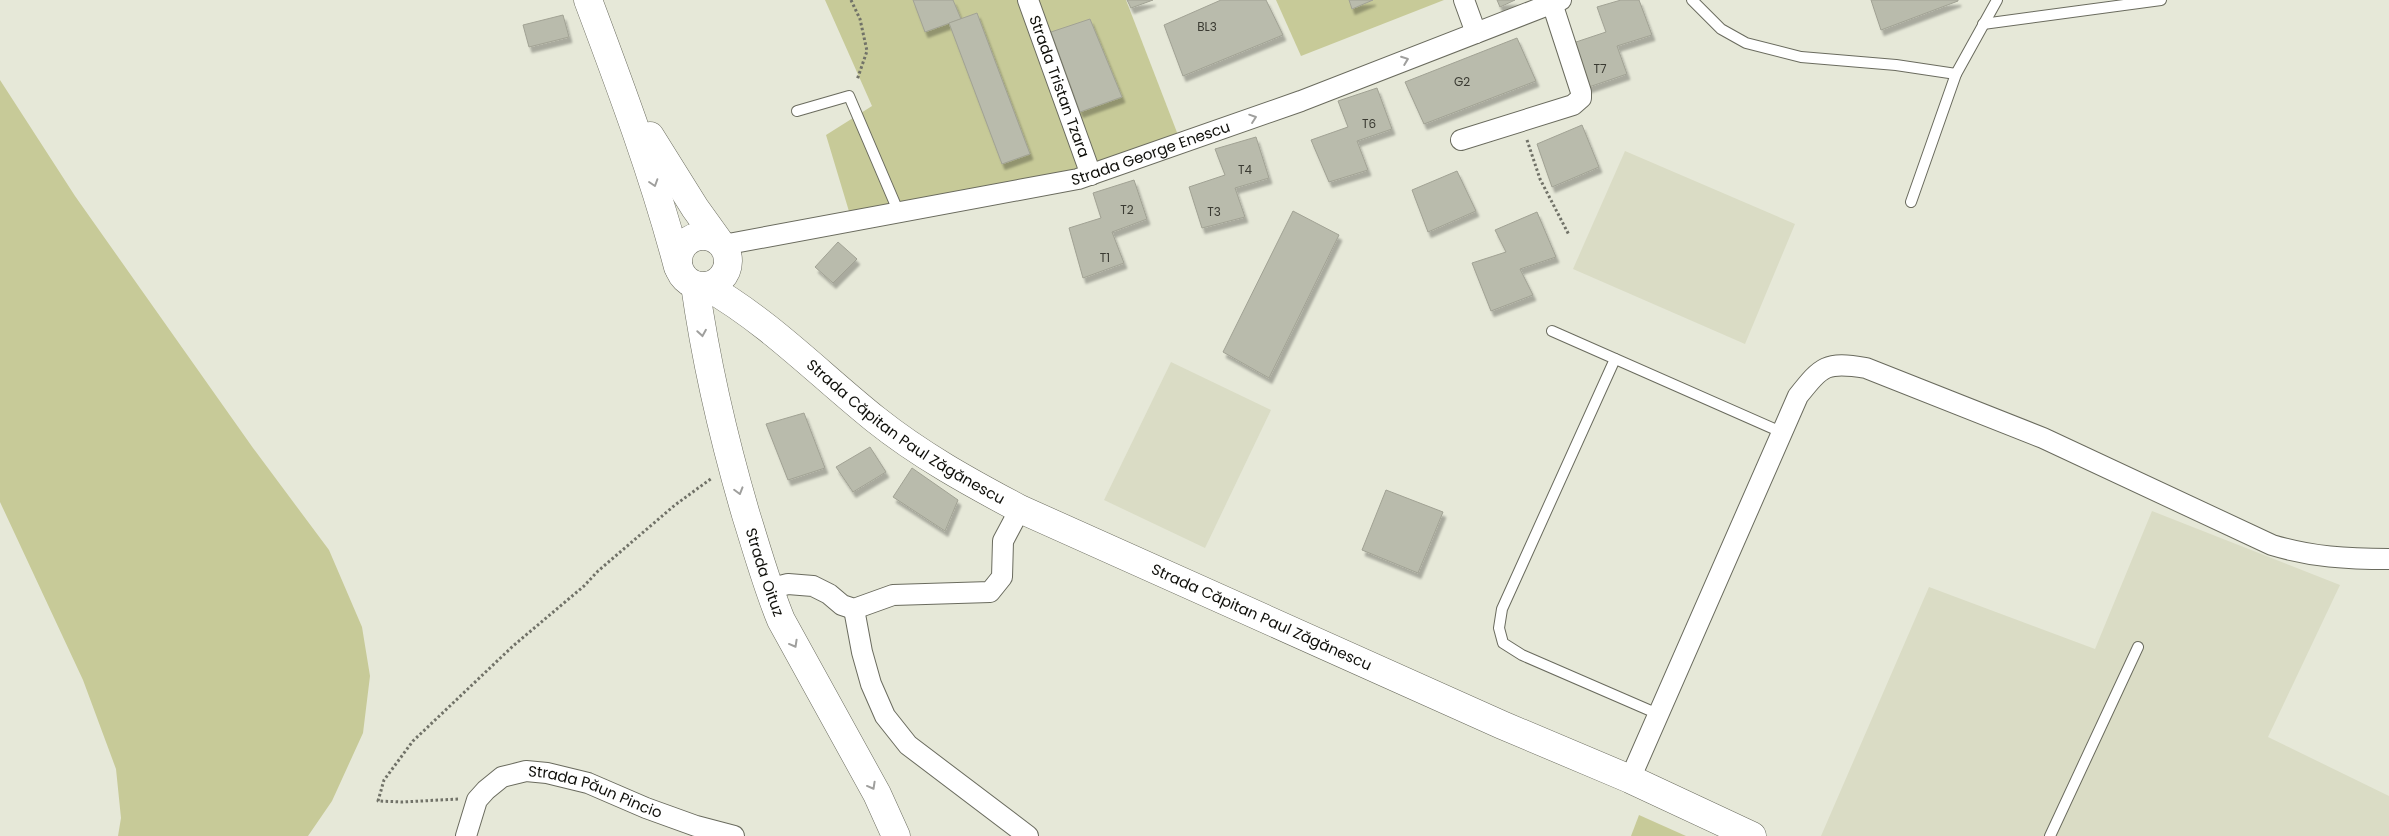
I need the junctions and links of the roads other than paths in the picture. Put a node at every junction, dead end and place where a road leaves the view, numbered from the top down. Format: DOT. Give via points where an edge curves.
graph roads {
  1 [pos="588,0"];
  2 [pos="1028,0"];
  3 [pos="1464,0"];
  4 [pos="1692,0"];
  5 [pos="1997,0"];
  6 [pos="2161,0"];
  7 [pos="1556,2"];
  8 [pos="1983,24"];
  9 [pos="1476,32"];
  10 [pos="1956,74"];
  11 [pos="622,87"];
  12 [pos="797,111"];
  13 [pos="1461,140"];
  14 [pos="1091,174"];
  15 [pos="1910,202"];
  16 [pos="899,213"];
  17 [pos="723,246"];
  18 [pos="693,279"];
  19 [pos="1552,331"];
  20 [pos="799,354"];
  21 [pos="1615,359"];
  22 [pos="1781,432"];
  23 [pos="1020,508"];
  24 [pos="2389,559"];
  25 [pos="768,589"];
  26 [pos="854,608"];
  27 [pos="2138,647"];
  28 [pos="1658,714"];
  29 [pos="1630,779"];
  30 [pos="466,836"];
  31 [pos="734,836"];
  32 [pos="896,836"];
  33 [pos="1028,836"];
  34 [pos="1752,836"];
  35 [pos="2050,836"];
  1 -- 11 [label="main road, Strada Căpitan Paul Zăgănescu"];
  2 -- 14 [label="street, Strada Tristan Tzara"];
  3 -- 9 [label="street"];
  4 -- 10 [label="lane" via="1722,29 1746,43 1801,57"];
  5 -- 8 [label="lane"];
  6 -- 8 [label="lane"];
  7 -- 9 [label="street, Strada George Enescu"];
  7 -- 13 [label="street" via="1581,98 1573,105"];
  8 -- 10 [label="lane"];
  14 -- 9 [label="street, Strada George Enescu, one-way" via="1301,101"];
  10 -- 15 [label="lane"];
  11 -- 17 [label="main road, Strada Căpitan Paul Zăgănescu" via="672,173"];
  11 -- 18 [label="main road, Strada Căpitan Paul Zăgănescu, one-way" via="656,192"];
  12 -- 16 [label="lane" via="849,96"];
  14 -- 16 [label="street, Strada George Enescu"];
  16 -- 17 [label="street, Strada George Enescu"];
  17 -- 18 [label="main road" via="728,260 724,274 713,284"];
  17 -- 18 [label="main road" via="704,235 688,239 679,251"];
  17 -- 20 [label="main road, Strada Căpitan Paul Zăgănescu" via="743,287"];
  18 -- 20 [label="main road, Strada Căpitan Paul Zăgănescu" via="739,307"];
  18 -- 25 [label="main road, Strada Oituz, one-way" via="731,464"];
  19 -- 21 [label="lane"];
  20 -- 23 [label="main road, Strada Căpitan Paul Zăgănescu" via="898,437 947,470"];
  21 -- 22 [label="lane"];
  21 -- 28 [label="lane" via="1502,609 1499,628 1502,643 1522,655"];
  22 -- 24 [label="street" via="1798,396 1818,371 1842,364 1866,368 2043,438 2272,545 2305,555"];
  22 -- 28 [label="street"];
  23 -- 26 [label="street" via="1003,541 1002,577 990,592 893,596"];
  23 -- 29 [label="main road, Strada Căpitan Paul Zăgănescu" via="1502,725"];
  25 -- 26 [label="street" via="788,584 813,586 830,594 842,605"];
  25 -- 32 [label="main road, Strada Oituz, one-way" via="781,620 877,794"];
  26 -- 33 [label="street" via="871,684 885,716 908,745"];
  27 -- 35 [label="lane"];
  28 -- 29 [label="street"];
  29 -- 34 [label="main road, Strada Căpitan Paul Zăgănescu"];
  30 -- 31 [label="street, Strada Păun Pincio" via="477,800 502,777 526,772 547,773 588,783 646,808"];
}
